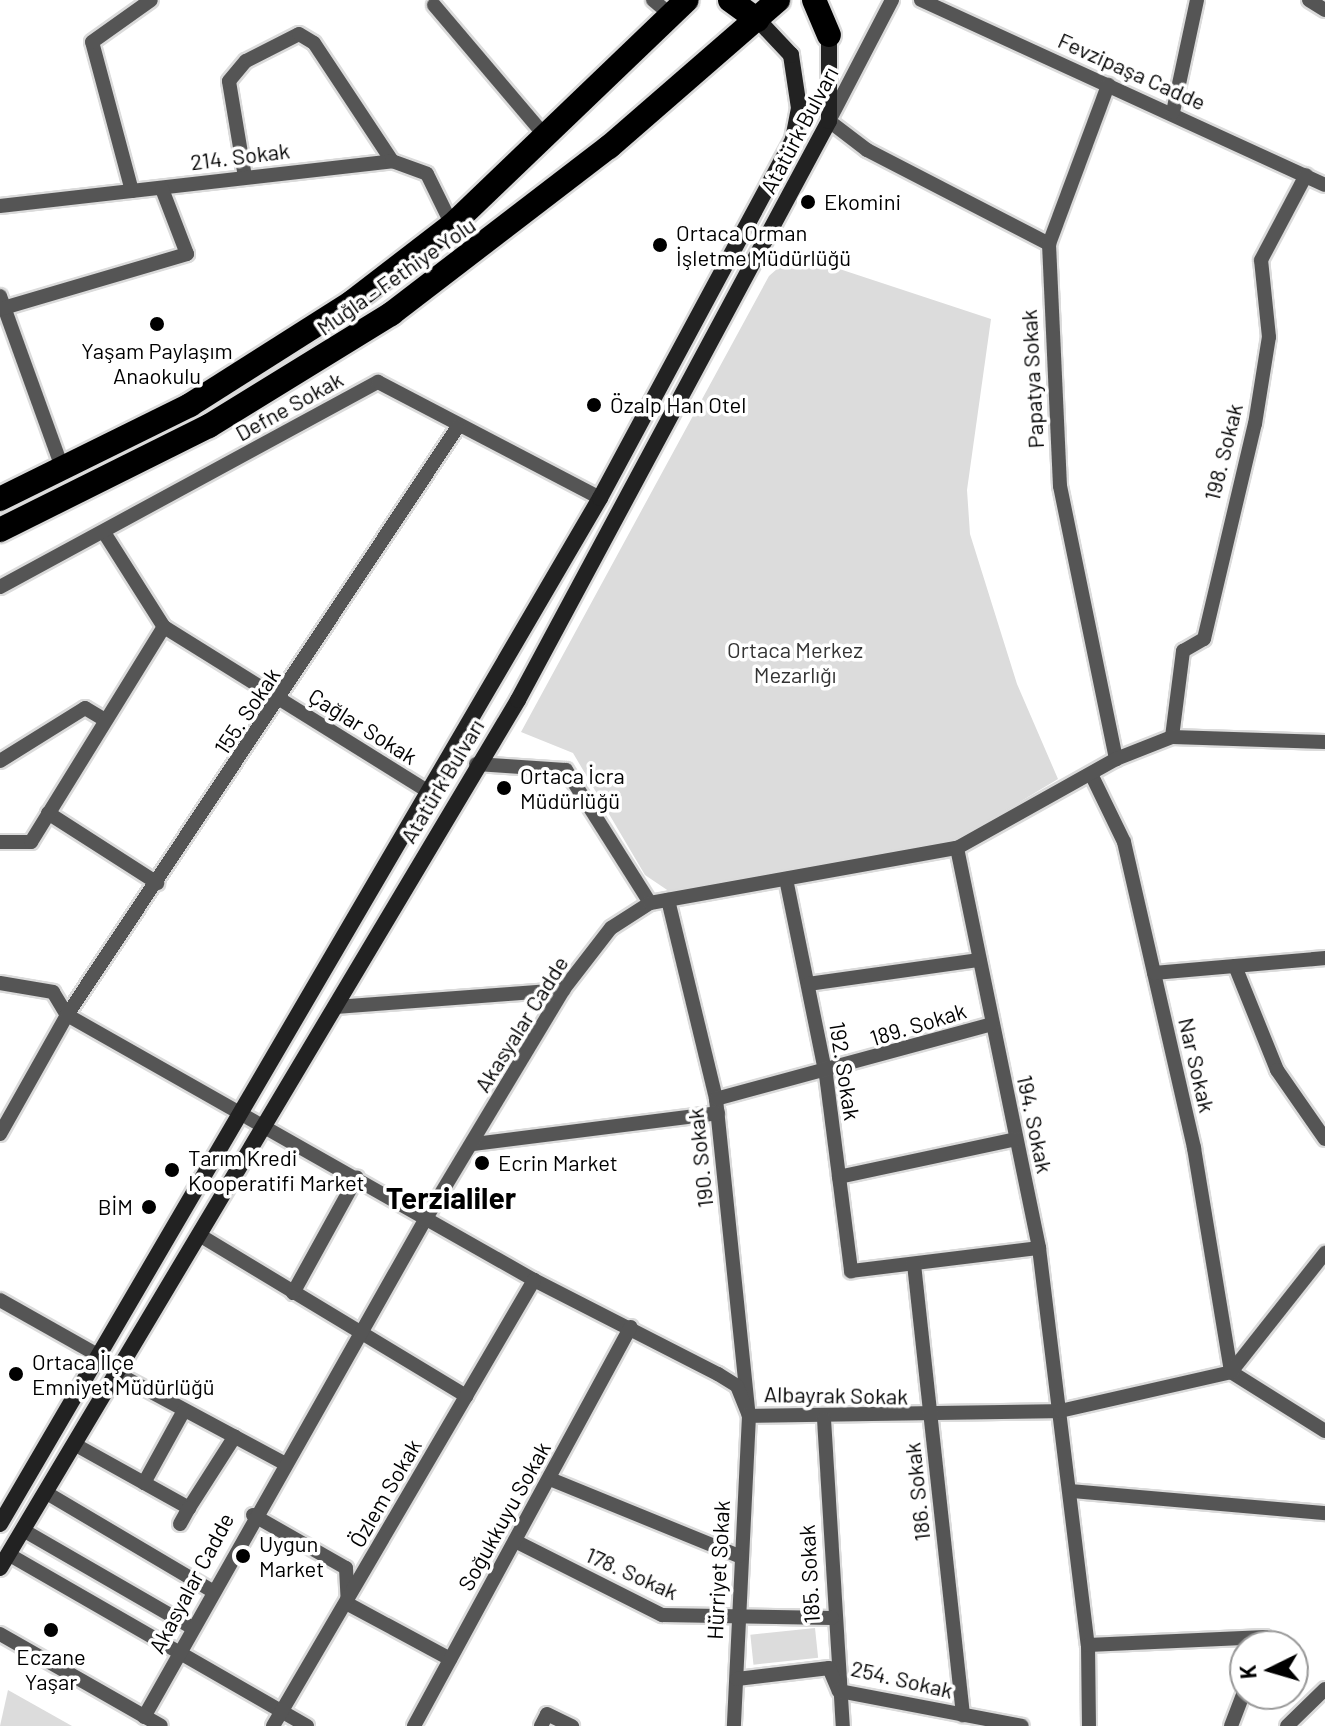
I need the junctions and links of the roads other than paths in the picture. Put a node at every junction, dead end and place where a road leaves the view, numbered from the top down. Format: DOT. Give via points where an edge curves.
graph roads {
  1 [pos="151,0"];
  2 [pos="730,0"];
  3 [pos="778,0"];
  4 [pos="814,0"];
  5 [pos="824,0"];
  6 [pos="892,0"];
  7 [pos="921,0"];
  8 [pos="1197,0"];
  9 [pos="1309,0"];
  10 [pos="434,5"];
  11 [pos="670,5"];
  12 [pos="1325,10"];
  13 [pos="758,20"];
  14 [pos="829,35"];
  15 [pos="1108,85"];
  16 [pos="1173,112"];
  17 [pos="829,121"];
  18 [pos="546,137"];
  19 [pos="392,161"];
  20 [pos="1306,175"];
  21 [pos="245,177"];
  22 [pos="1325,185"];
  23 [pos="162,189"];
  24 [pos="132,191"];
  25 [pos="0,206"];
  26 [pos="452,225"];
  27 [pos="1049,244"];
  28 [pos="1,304"];
  29 [pos="457,428"];
  30 [pos="63,470"];
  31 [pos="600,498"];
  32 [pos="0,499"];
  33 [pos="0,530"];
  34 [pos="105,534"];
  35 [pos="0,587"];
  36 [pos="164,627"];
  37 [pos="281,701"];
  38 [pos="103,719"];
  39 [pos="1172,737"];
  40 [pos="1325,742"];
  41 [pos="1116,759"];
  42 [pos="0,761"];
  43 [pos="476,764"];
  44 [pos="1092,776"];
  45 [pos="429,792"];
  46 [pos="48,813"];
  47 [pos="0,842"];
  48 [pos="957,848"];
  49 [pos="786,879"];
  50 [pos="157,883"];
  51 [pos="668,900"];
  52 [pos="650,903"];
  53 [pos="1325,958"];
  54 [pos="979,960"];
  55 [pos="1235,966"];
  56 [pos="1154,973"];
  57 [pos="0,983"];
  58 [pos="808,984"];
  59 [pos="563,990"];
  60 [pos="336,1007"];
  61 [pos="67,1015"];
  62 [pos="992,1024"];
  63 [pos="826,1075"];
  64 [pos="717,1106"];
  65 [pos="244,1113"];
  66 [pos="269,1126"];
  67 [pos="0,1134"];
  68 [pos="1016,1139"];
  69 [pos="1325,1139"];
  70 [pos="474,1144"];
  71 [pos="357,1177"];
  72 [pos="839,1177"];
  73 [pos="425,1220"];
  74 [pos="201,1236"];
  75 [pos="1039,1248"];
  76 [pos="1325,1253"];
  77 [pos="914,1264"];
  78 [pos="534,1280"];
  79 [pos="293,1293"];
  80 [pos="0,1300"];
  81 [pos="631,1327"];
  82 [pos="360,1335"];
  83 [pos="101,1357"];
  84 [pos="1231,1372"];
  85 [pos="116,1373"];
  86 [pos="466,1396"];
  87 [pos="1060,1411"];
  88 [pos="183,1412"];
  89 [pos="749,1416"];
  90 [pos="932,1418"];
  91 [pos="824,1419"];
  92 [pos="1325,1431"];
  93 [pos="235,1436"];
  94 [pos="74,1444"];
  95 [pos="282,1462"];
  96 [pos="550,1479"];
  97 [pos="144,1483"];
  98 [pos="1071,1491"];
  99 [pos="45,1492"];
  100 [pos="189,1508"];
  101 [pos="1325,1513"];
  102 [pos="253,1515"];
  103 [pos="0,1524"];
  104 [pos="180,1524"];
  105 [pos="23,1530"];
  106 [pos="515,1541"];
  107 [pos="739,1556"];
  108 [pos="4,1561"];
  109 [pos="211,1590"];
  110 [pos="348,1604"];
  111 [pos="832,1618"];
  112 [pos="736,1622"];
  113 [pos="191,1627"];
  114 [pos="0,1634"];
  115 [pos="1229,1639"];
  116 [pos="1088,1645"];
  117 [pos="178,1652"];
  118 [pos="450,1659"];
  119 [pos="737,1679"];
  120 [pos="1325,1689"];
  121 [pos="839,1691"];
  122 [pos="282,1712"];
  123 [pos="963,1715"];
  124 [pos="144,1717"];
  125 [pos="544,1720"];
  126 [pos="1091,1725"];
  127 [pos="161,1726"];
  128 [pos="273,1726"];
  129 [pos="307,1726"];
  130 [pos="414,1726"];
  131 [pos="572,1726"];
  132 [pos="734,1726"];
  133 [pos="843,1726"];
  134 [pos="1022,1726"];
  135 [pos="1287,1726"];
  1 -- 24 [label="street" via="92,42"];
  2 -- 13 [label="highway"];
  3 -- 13 [label="highway, Muğla - Fethiye Yolu"];
  4 -- 14 [label="highway"];
  5 -- 14 [label="highway"];
  6 -- 17 [label="street, Atatürk Bulvarı"];
  7 -- 15 [label="street, Fevzipaşa Cadde"];
  8 -- 16 [label="street"];
  9 -- 12 [label="street"];
  10 -- 18 [label="street"];
  11 -- 18 [label="highway, Muğla - Fethiye Yolu"];
  13 -- 31 [label="main road, Atatürk Bulvarı" via="791,55 799,108 793,139"];
  13 -- 33 [label="highway, Muğla - Fethiye Yolu" via="602,153 391,314 209,426"];
  14 -- 17 [label="main road"];
  15 -- 16 [label="street, Fevzipaşa Cadde"];
  15 -- 27 [label="street"];
  16 -- 20 [label="street, Fevzipaşa Cadde"];
  17 -- 27 [label="street" via="867,150"];
  17 -- 43 [label="main road, Atatürk Bulvarı" via="518,700"];
  18 -- 26 [label="highway, Muğla - Fethiye Yolu"];
  19 -- 21 [label="street, 214. Sokak"];
  19 -- 21 [label="street" via="314,43 299,34 246,61 229,81"];
  19 -- 26 [label="street, 214. Sokak" via="427,174"];
  20 -- 22 [label="street, Fevzipaşa Cadde"];
  20 -- 39 [label="street, 198. Sokak" via="1261,260 1269,337 1255,424 1204,639 1183,651"];
  21 -- 23 [label="street, 214. Sokak"];
  23 -- 24 [label="street, 214. Sokak"];
  23 -- 28 [label="street" via="187,254"];
  24 -- 25 [label="street, 214. Sokak"];
  26 -- 30 [label="highway, Muğla - Fethiye Yolu" via="352,302 190,405"];
  27 -- 41 [label="street, Papatya Sokak" via="1060,486"];
  28 -- 30 [label="street"];
  29 -- 31 [label="street, Defne Sokak"];
  29 -- 34 [label="street, Defne Sokak" via="378,382"];
  29 -- 37 [label="street, 155. Sokak"];
  30 -- 32 [label="highway, Muğla - Fethiye Yolu"];
  31 -- 45 [label="main road, Atatürk Bulvarı"];
  34 -- 35 [label="street, Defne Sokak"];
  34 -- 36 [label="street, Çağlar Sokak"];
  36 -- 37 [label="street, Çağlar Sokak"];
  36 -- 38 [label="street"];
  37 -- 45 [label="street, Çağlar Sokak"];
  37 -- 50 [label="street, 155. Sokak"];
  38 -- 42 [label="street" via="85,708"];
  38 -- 46 [label="street"];
  39 -- 40 [label="street, Akasyalar Cadde"];
  39 -- 41 [label="street, Akasyalar Cadde"];
  41 -- 44 [label="street, Akasyalar Cadde"];
  43 -- 52 [label="street" via="566,770"];
  43 -- 60 [label="main road, Atatürk Bulvarı"];
  44 -- 48 [label="street, Akasyalar Cadde"];
  44 -- 56 [label="street, Nar Sokak" via="1124,842"];
  45 -- 65 [label="main road, Atatürk Bulvarı"];
  46 -- 47 [label="street" via="31,842"];
  46 -- 50 [label="street"];
  48 -- 49 [label="street, Akasyalar Cadde"];
  48 -- 54 [label="street, 194. Sokak"];
  49 -- 51 [label="street, Akasyalar Cadde"];
  49 -- 58 [label="street, 192. Sokak"];
  50 -- 61 [label="street, 155. Sokak"];
  51 -- 52 [label="street, Akasyalar Cadde"];
  51 -- 64 [label="street, 190. Sokak"];
  52 -- 59 [label="street, Akasyalar Cadde" via="611,928"];
  53 -- 55 [label="street"];
  54 -- 58 [label="street"];
  54 -- 62 [label="street, 194. Sokak"];
  55 -- 56 [label="street"];
  55 -- 69 [label="street" via="1277,1070"];
  56 -- 84 [label="street, Nar Sokak" via="1194,1148"];
  57 -- 61 [label="street, Albayrak Sokak" via="53,992"];
  58 -- 63 [label="street, 192. Sokak"];
  59 -- 60 [label="street"];
  59 -- 70 [label="street, Akasyalar Cadde"];
  60 -- 66 [label="main road, Atatürk Bulvarı"];
  61 -- 65 [label="street, Albayrak Sokak"];
  61 -- 67 [label="street, 155. Sokak"];
  62 -- 63 [label="street, 189. Sokak"];
  62 -- 68 [label="street, 194. Sokak"];
  63 -- 64 [label="street, 189. Sokak"];
  63 -- 72 [label="street, 192. Sokak"];
  64 -- 70 [label="street, 189. Sokak"];
  64 -- 89 [label="street, 190. Sokak"];
  65 -- 66 [label="street, Albayrak Sokak"];
  65 -- 83 [label="main road, Atatürk Bulvarı"];
  66 -- 71 [label="street, Albayrak Sokak"];
  66 -- 74 [label="main road, Atatürk Bulvarı"];
  68 -- 72 [label="street"];
  68 -- 75 [label="street, 194. Sokak"];
  70 -- 73 [label="street, Akasyalar Cadde"];
  71 -- 73 [label="street, Albayrak Sokak"];
  71 -- 79 [label="street"];
  72 -- 77 [label="street, 192. Sokak" via="851,1271"];
  73 -- 78 [label="street, Albayrak Sokak"];
  73 -- 82 [label="street, Akasyalar Cadde"];
  74 -- 79 [label="street"];
  74 -- 85 [label="main road, Atatürk Bulvarı"];
  75 -- 77 [label="street"];
  75 -- 87 [label="street, 194. Sokak"];
  76 -- 84 [label="street"];
  77 -- 90 [label="street, 186. Sokak"];
  78 -- 81 [label="street, Albayrak Sokak"];
  78 -- 86 [label="street, Özlem Sokak"];
  79 -- 82 [label="street"];
  80 -- 83 [label="street"];
  81 -- 89 [label="street, Albayrak Sokak" via="737,1386"];
  81 -- 96 [label="street, Soğukkuyu Sokak"];
  82 -- 86 [label="street"];
  82 -- 95 [label="street, Akasyalar Cadde"];
  83 -- 103 [label="main road, Atatürk Bulvarı"];
  84 -- 87 [label="street, Albayrak Sokak"];
  84 -- 92 [label="street"];
  85 -- 88 [label="street"];
  85 -- 94 [label="main road, Atatürk Bulvarı"];
  86 -- 110 [label="street, Özlem Sokak"];
  87 -- 90 [label="street, Albayrak Sokak"];
  87 -- 98 [label="street, 194. Sokak"];
  88 -- 93 [label="street"];
  88 -- 97 [label="street"];
  89 -- 91 [label="street, Albayrak Sokak"];
  89 -- 107 [label="street, Hürriyet Sokak"];
  90 -- 91 [label="street, Albayrak Sokak"];
  90 -- 123 [label="street, 186. Sokak"];
  91 -- 111 [label="street, 185. Sokak"];
  93 -- 95 [label="street"];
  93 -- 100 [label="street"];
  94 -- 97 [label="street"];
  94 -- 99 [label="main road, Atatürk Bulvarı"];
  95 -- 102 [label="street, Akasyalar Cadde"];
  96 -- 106 [label="street, Soğukkuyu Sokak"];
  96 -- 107 [label="street"];
  97 -- 100 [label="street"];
  98 -- 101 [label="street"];
  98 -- 116 [label="street, 194. Sokak"];
  99 -- 105 [label="main road, Atatürk Bulvarı"];
  99 -- 109 [label="street"];
  100 -- 104 [label="street"];
  102 -- 109 [label="street, Akasyalar Cadde"];
  102 -- 110 [label="street" via="346,1568"];
  105 -- 108 [label="main road, Atatürk Bulvarı"];
  105 -- 113 [label="street"];
  106 -- 112 [label="street, 178. Sokak" via="662,1615"];
  106 -- 118 [label="street, Soğukkuyu Sokak"];
  107 -- 112 [label="street, Hürriyet Sokak"];
  108 -- 117 [label="street"];
  109 -- 113 [label="street, Akasyalar Cadde"];
  110 -- 118 [label="street"];
  110 -- 122 [label="street, Özlem Sokak"];
  111 -- 112 [label="street, 178. Sokak"];
  111 -- 121 [label="street, 185. Sokak"];
  112 -- 119 [label="street, Hürriyet Sokak"];
  113 -- 117 [label="street, Akasyalar Cadde"];
  114 -- 124 [label="street"];
  115 -- 116 [label="street"];
  116 -- 126 [label="street, 194. Sokak"];
  117 -- 122 [label="street"];
  117 -- 124 [label="street, Akasyalar Cadde"];
  118 -- 130 [label="street, Soğukkuyu Sokak"];
  119 -- 121 [label="street, 254. Sokak" via="829,1668"];
  119 -- 132 [label="street, Hürriyet Sokak"];
  120 -- 135 [label="street"];
  121 -- 123 [label="street, 254. Sokak"];
  121 -- 133 [label="street, 185. Sokak"];
  122 -- 128 [label="street, Özlem Sokak"];
  122 -- 129 [label="street"];
  123 -- 134 [label="street, 254. Sokak"];
  124 -- 127 [label="street"];
  125 -- 131 [label="street"];
}
